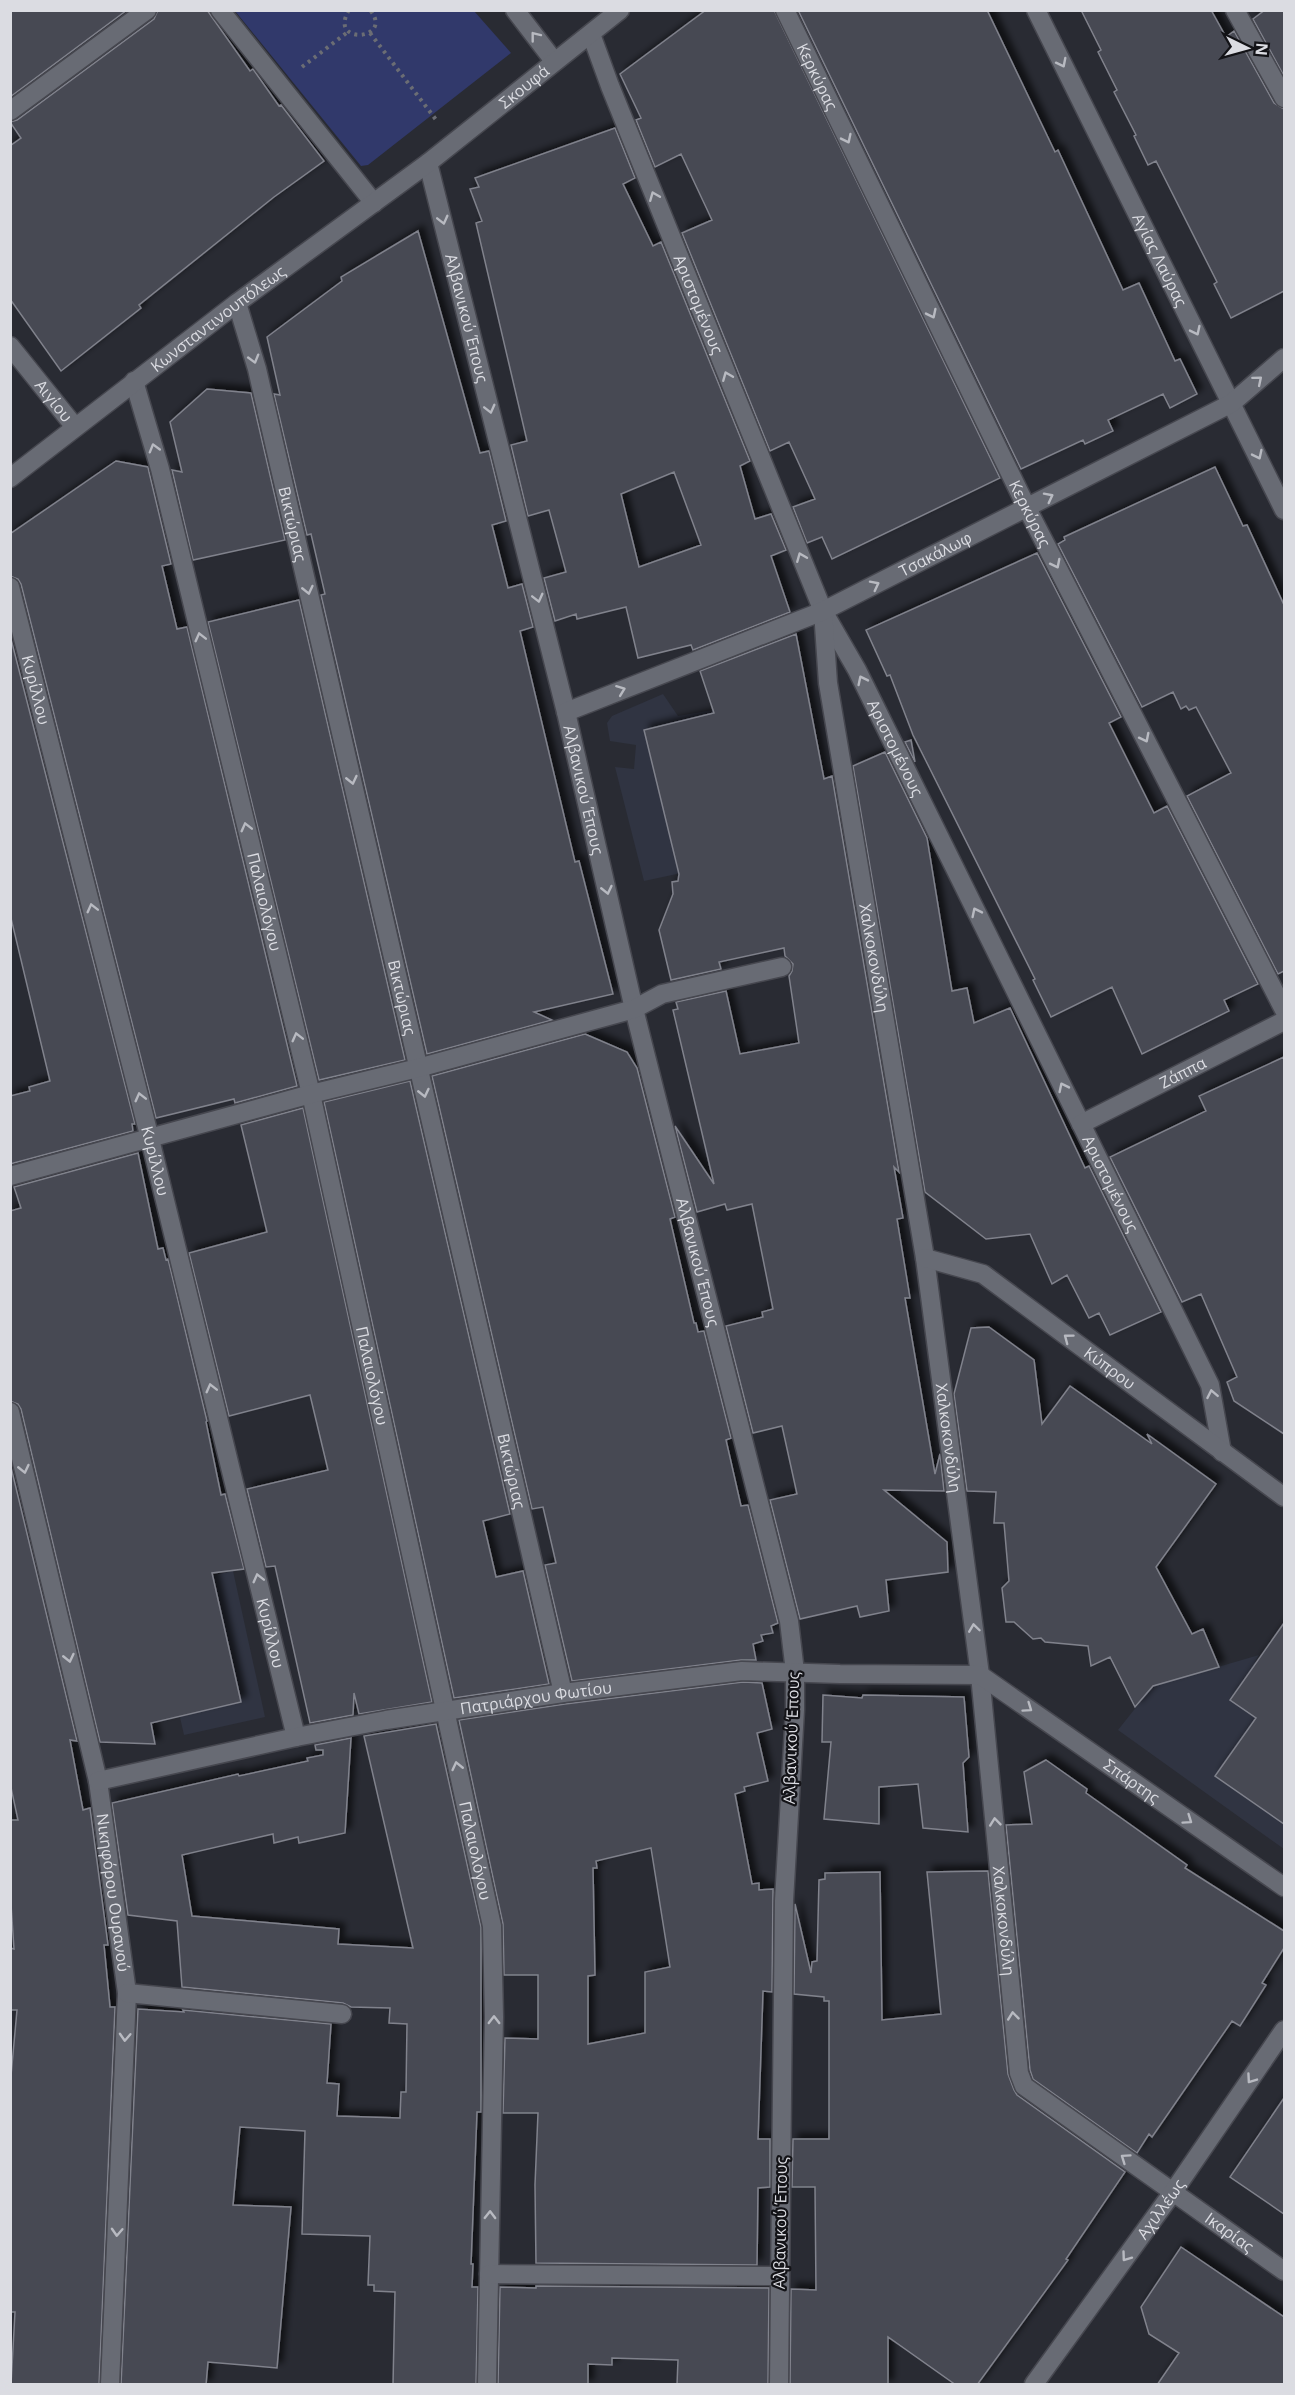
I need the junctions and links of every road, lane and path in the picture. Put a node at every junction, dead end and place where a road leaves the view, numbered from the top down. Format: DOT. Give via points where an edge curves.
graph roads {
  1 [pos="147,10"];
  2 [pos="220,10"];
  3 [pos="349,10"];
  4 [pos="515,10"];
  5 [pos="620,10"];
  6 [pos="785,10"];
  7 [pos="1036,10"];
  8 [pos="1235,10"];
  9 [pos="372,11"];
  10 [pos="349,31"];
  11 [pos="370,33"];
  12 [pos="591,34"];
  13 [pos="554,61"];
  14 [pos="280,84"];
  15 [pos="1284,98"];
  16 [pos="10,111"];
  17 [pos="454,142"];
  18 [pos="428,163"];
  19 [pos="374,203"];
  20 [pos="237,303"];
  21 [pos="10,346"];
  22 [pos="1284,358"];
  23 [pos="134,381"];
  24 [pos="1232,403"];
  25 [pos="75,427"];
  26 [pos="10,478"];
  27 [pos="1027,508"];
  28 [pos="1284,510"];
  29 [pos="10,587"];
  30 [pos="823,611"];
  31 [pos="566,712"];
  32 [pos="782,966"];
  33 [pos="634,1009"];
  34 [pos="1284,1010"];
  35 [pos="1284,1021"];
  36 [pos="418,1068"];
  37 [pos="311,1094"];
  38 [pos="1081,1124"];
  39 [pos="150,1139"];
  40 [pos="10,1176"];
  41 [pos="925,1258"];
  42 [pos="10,1412"];
  43 [pos="1222,1452"];
  44 [pos="1284,1497"];
  45 [pos="795,1672"];
  46 [pos="980,1675"];
  47 [pos="563,1694"];
  48 [pos="444,1712"];
  49 [pos="296,1737"];
  50 [pos="98,1781"];
  51 [pos="1284,1887"];
  52 [pos="127,1993"];
  53 [pos="342,2014"];
  54 [pos="1284,2031"];
  55 [pos="1173,2192"];
  56 [pos="1284,2271"];
  57 [pos="489,2274"];
  58 [pos="779,2276"];
  59 [pos="110,2385"];
  60 [pos="487,2385"];
  61 [pos="779,2385"];
  62 [pos="1034,2385"];
  1 -- 16 [label="street"];
  2 -- 14 [label="street"];
  3 -- 10 [label="path" via="345,17"];
  13 -- 4 [label="street, one-way"];
  5 -- 12 [label="street, Σκουφά"];
  6 -- 27 [label="street, Κερκύρας, one-way"];
  7 -- 24 [label="street, Αγίας Λαύρας, one-way"];
  8 -- 15 [label="street"];
  9 -- 11 [label="path" via="375,25"];
  10 -- 11 [label="path" via="360,37"];
  10 -- 14 [label="path"];
  11 -- 17 [label="path"];
  12 -- 13 [label="street, Σκουφά"];
  30 -- 12 [label="street, Αριστομένους, one-way"];
  13 -- 17 [label="street, Σκουφά"];
  14 -- 19 [label="street"];
  17 -- 18 [label="street, Σκουφά"];
  18 -- 19 [label="street, Κωνσταντινουπόλεως"];
  18 -- 31 [label="street, Αλβανικού Έπους, one-way"];
  19 -- 20 [label="street, Κωνσταντινουπόλεως"];
  20 -- 23 [label="street, Κωνσταντινουπόλεως"];
  20 -- 36 [label="street, Βικτώριας, one-way" via="257,369"];
  21 -- 25 [label="street, Αιγίου"];
  24 -- 22 [label="street, Τσακάλωφ, one-way"];
  23 -- 25 [label="street, Κωνσταντινουπόλεως"];
  37 -- 23 [label="street, Παλαιολόγου, one-way" via="160,469"];
  27 -- 24 [label="street, Τσακάλωφ, one-way"];
  24 -- 28 [label="street, Αγίας Λαύρας, one-way"];
  25 -- 26 [label="street, Κωνσταντινουπόλεως"];
  30 -- 27 [label="street, Τσακάλωφ, one-way"];
  27 -- 34 [label="street, Κερκύρας, one-way"];
  39 -- 29 [label="street, Κυρίλλου, one-way"];
  31 -- 30 [label="street, Τσακάλωφ, one-way"];
  38 -- 30 [label="street, Αριστομένους, one-way" via="857,670"];
  30 -- 41 [label="street, Χαλκοκονδύλη" via="828,683"];
  31 -- 33 [label="street, Αλβανικού Έπους, one-way"];
  32 -- 33 [label="street" via="662,993"];
  33 -- 36 [label="street"];
  33 -- 45 [label="street, Αλβανικού Έπους" via="789,1621"];
  35 -- 38 [label="street, Ζάππα"];
  36 -- 37 [label="street"];
  36 -- 47 [label="street, Βικτώριας, one-way"];
  37 -- 39 [label="street"];
  37 -- 48 [label="street, Παλαιολόγου"];
  43 -- 38 [label="street, Αριστομένους, one-way" via="1210,1385"];
  39 -- 40 [label="street"];
  49 -- 39 [label="street, Κυρίλλου, one-way"];
  43 -- 41 [label="street, Κύπρου, one-way" via="983,1274"];
  46 -- 41 [label="street, Χαλκοκονδύλη, one-way"];
  42 -- 50 [label="street, Νικηφόρου Ουρανού, one-way"];
  43 -- 44 [label="street, Κύπρου"];
  45 -- 46 [label="street, Πατριάρχου Φωτίου"];
  45 -- 47 [label="street, Πατριάρχου Φωτίου" via="742,1671"];
  45 -- 58 [label="street, Αλβανικού Έπους" via="784,1901"];
  46 -- 51 [label="street, Σπάρτης, one-way"];
  55 -- 46 [label="street, Χαλκοκονδύλη, one-way" via="1024,2086 1019,2073"];
  47 -- 48 [label="street, Πατριάρχου Φωτίου"];
  48 -- 49 [label="street, Πατριάρχου Φωτίου"];
  57 -- 48 [label="street, Παλαιολόγου, one-way" via="492,1926"];
  49 -- 50 [label="street, Πατριάρχου Φωτίου"];
  50 -- 52 [label="street, Νικηφόρου Ουρανού"];
  52 -- 53 [label="street"];
  52 -- 59 [label="street, Νικηφόρου Ουρανού, one-way"];
  54 -- 55 [label="street, Αχιλλέως, one-way"];
  55 -- 56 [label="street, Ικαρίας"];
  55 -- 62 [label="street, Αχιλλέως, one-way"];
  57 -- 58 [label="street"];
  57 -- 60 [label="street, Παλαιολόγου"];
  58 -- 61 [label="street, Αλβανικού Έπους"];
}
